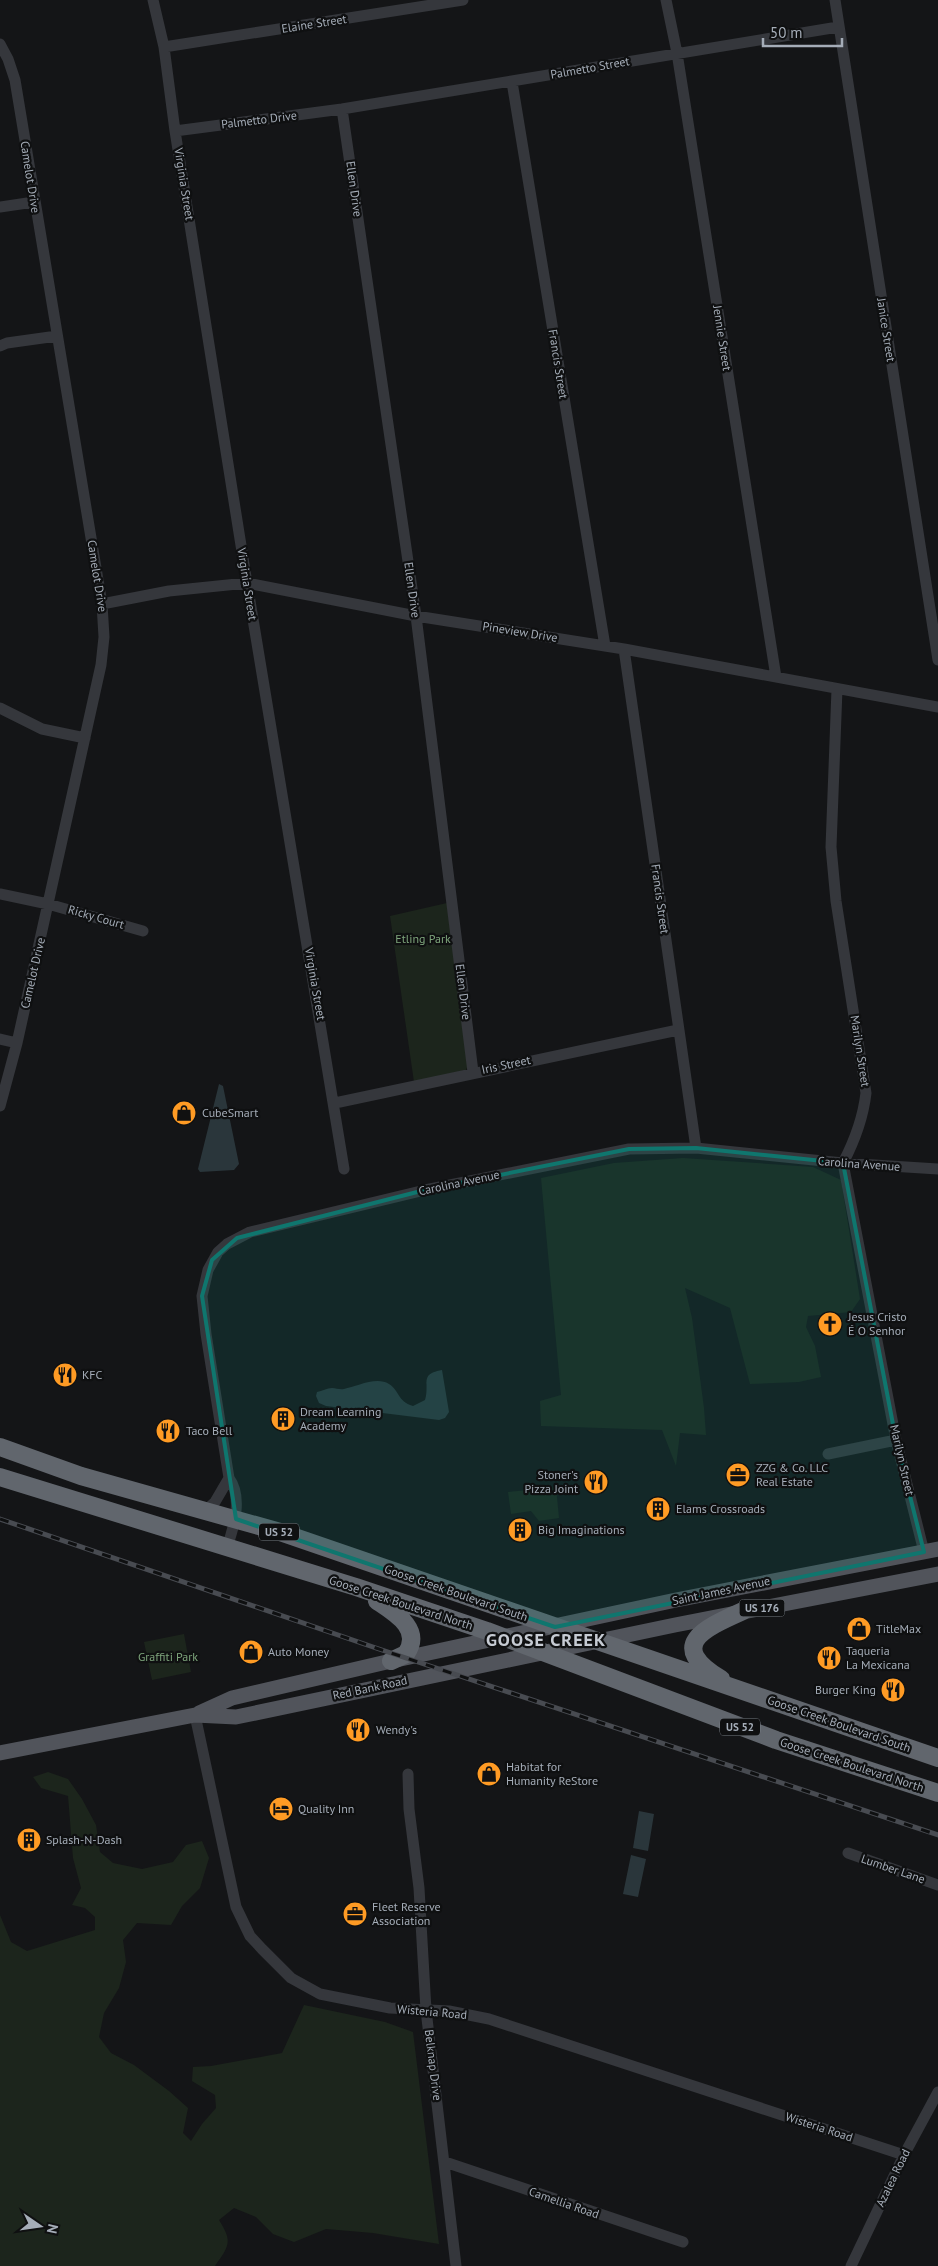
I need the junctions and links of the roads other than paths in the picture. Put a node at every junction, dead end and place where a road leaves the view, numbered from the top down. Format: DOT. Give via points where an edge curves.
graph roads {
  1 [pos="153,0"];
  2 [pos="463,0"];
  3 [pos="666,0"];
  4 [pos="836,0"];
  5 [pos="838,27"];
  6 [pos="0,44"];
  7 [pos="164,47"];
  8 [pos="677,54"];
  9 [pos="512,82"];
  10 [pos="342,109"];
  11 [pos="175,131"];
  12 [pos="34,202"];
  13 [pos="0,207"];
  14 [pos="57,336"];
  15 [pos="0,346"];
  16 [pos="247,583"];
  17 [pos="102,604"];
  18 [pos="416,616"];
  19 [pos="605,646"];
  20 [pos="624,649"];
  21 [pos="938,660"];
  22 [pos="776,677"];
  23 [pos="837,689"];
  24 [pos="938,707"];
  25 [pos="0,708"];
  26 [pos="85,738"];
  27 [pos="0,894"];
  28 [pos="48,904"];
  29 [pos="143,931"];
  30 [pos="678,1030"];
  31 [pos="0,1039"];
  32 [pos="17,1044"];
  33 [pos="473,1072"];
  34 [pos="335,1103"];
  35 [pos="0,1106"];
  36 [pos="696,1148"];
  37 [pos="843,1163"];
  38 [pos="344,1169"];
  39 [pos="938,1169"];
  40 [pos="896,1440"];
  41 [pos="0,1447"];
  42 [pos="828,1454"];
  43 [pos="0,1477"];
  44 [pos="229,1478"];
  45 [pos="206,1510"];
  46 [pos="236,1519"];
  47 [pos="227,1547"];
  48 [pos="931,1550"];
  49 [pos="938,1574"];
  50 [pos="356,1587"];
  51 [pos="743,1611"];
  52 [pos="555,1627"];
  53 [pos="504,1637"];
  54 [pos="596,1641"];
  55 [pos="545,1652"];
  56 [pos="391,1661"];
  57 [pos="741,1691"];
  58 [pos="195,1715"];
  59 [pos="0,1753"];
  60 [pos="938,1758"];
  61 [pos="408,1774"];
  62 [pos="938,1793"];
  63 [pos="848,1853"];
  64 [pos="938,1885"];
  65 [pos="426,2010"];
  66 [pos="938,2092"];
  67 [pos="904,2156"];
  68 [pos="446,2162"];
  69 [pos="683,2242"];
  70 [pos="456,2266"];
  71 [pos="851,2266"];
  1 -- 7 [label="street, Virginia Street"];
  2 -- 7 [label="street, Elaine Street"];
  3 -- 8 [label="street, Jennie Street"];
  4 -- 5 [label="street, Janice Street"];
  5 -- 8 [label="street, Palmetto Street"];
  5 -- 21 [label="street, Janice Street"];
  6 -- 12 [label="street, Camelot Drive" via="15,80"];
  7 -- 11 [label="street, Virginia Street"];
  8 -- 9 [label="street, Palmetto Street"];
  8 -- 22 [label="street, Jennie Street"];
  9 -- 10 [label="street, Palmetto Street"];
  9 -- 19 [label="street, Francis Street"];
  10 -- 11 [label="street, Palmetto Drive"];
  10 -- 18 [label="street, Ellen Drive"];
  11 -- 16 [label="street, Virginia Street"];
  12 -- 13 [label="street"];
  12 -- 14 [label="street, Camelot Drive"];
  14 -- 15 [label="street"];
  14 -- 17 [label="street, Camelot Drive"];
  16 -- 17 [label="street, Pineview Drive" via="169,591"];
  16 -- 18 [label="street, Pineview Drive"];
  16 -- 34 [label="street, Virginia Street"];
  17 -- 26 [label="street, Camelot Drive" via="104,637 101,665"];
  18 -- 19 [label="street, Pineview Drive"];
  18 -- 33 [label="street, Ellen Drive"];
  19 -- 20 [label="street, Pineview Drive"];
  20 -- 22 [label="street, Pineview Drive"];
  20 -- 30 [label="street, Francis Street"];
  22 -- 23 [label="street, Pineview Drive"];
  23 -- 24 [label="street, Pineview Drive"];
  23 -- 37 [label="street, Marilyn Street" via="831,847 836,901 866,1093 864,1113"];
  25 -- 26 [label="street" via="42,730"];
  26 -- 28 [label="street, Camelot Drive"];
  27 -- 28 [label="street, Ricky Court"];
  28 -- 29 [label="street, Ricky Court"];
  28 -- 32 [label="street, Camelot Drive"];
  30 -- 33 [label="street, Iris Street"];
  30 -- 36 [label="street, Francis Street"];
  31 -- 32 [label="street"];
  32 -- 35 [label="street, Camelot Drive"];
  33 -- 34 [label="street, Iris Street"];
  34 -- 38 [label="street, Virginia Street"];
  36 -- 37 [label="street, Carolina Avenue"];
  36 -- 44 [label="street, Carolina Avenue" via="629,1148 425,1190 250,1232 227,1244 212,1260 202,1296"];
  37 -- 39 [label="street, Carolina Avenue"];
  37 -- 40 [label="street, Marilyn Street"];
  40 -- 42 [label="street"];
  40 -- 48 [label="street, Marilyn Street"];
  41 -- 45 [label="highway, Goose Creek Boulevard South / US 52" via="81,1476"];
  43 -- 47 [label="highway, Goose Creek Boulevard North / US 52"];
  44 -- 45 [label="street" via="215,1502"];
  44 -- 46 [label="street, Carolina Avenue" via="234,1485"];
  45 -- 46 [label="highway, Goose Creek Boulevard South / US 52"];
  46 -- 47 [label="street, Carolina Avenue"];
  46 -- 52 [label="highway, Goose Creek Boulevard South / US 52"];
  47 -- 50 [label="highway, Goose Creek Boulevard North / US 52"];
  48 -- 52 [label="main road, Saint James Avenue / US 176"];
  49 -- 51 [label="main road, Saint James Avenue / US 176"];
  50 -- 53 [label="highway, Goose Creek Boulevard North / US 52"];
  50 -- 56 [label="highway" via="402,1618 409,1628 412,1638 409,1649"];
  51 -- 54 [label="main road, Saint James Avenue / US 176"];
  51 -- 57 [label="highway" via="708,1627 694,1643 697,1660"];
  52 -- 53 [label="main road, Saint James Avenue"];
  52 -- 54 [label="highway, Goose Creek Boulevard South / US 52"];
  53 -- 55 [label="highway, Goose Creek Boulevard North / US 52"];
  53 -- 56 [label="main road, Red Bank Road"];
  54 -- 55 [label="main road, Saint James Avenue / US 176"];
  54 -- 57 [label="highway, Goose Creek Boulevard South / US 52"];
  55 -- 58 [label="main road, Red Bank Road" via="236,1717"];
  55 -- 62 [label="highway, Goose Creek Boulevard North / US 52" via="585,1670 776,1740"];
  56 -- 58 [label="main road, Red Bank Road" via="232,1698"];
  57 -- 60 [label="highway, Goose Creek Boulevard South / US 52"];
  58 -- 59 [label="main road, Red Bank Road"];
  58 -- 65 [label="street, Wisteria Road" via="236,1907 250,1936 291,1978 320,1994 390,2008"];
  61 -- 65 [label="street, Belknap Drive"];
  63 -- 64 [label="street, Lumber Lane"];
  65 -- 67 [label="street, Wisteria Road" via="489,2019"];
  65 -- 68 [label="street, Belknap Drive"];
  66 -- 67 [label="street, Azalea Road"];
  67 -- 71 [label="street, Azalea Road"];
  68 -- 69 [label="street, Camellia Road"];
  68 -- 70 [label="street, Belknap Drive"];
}
